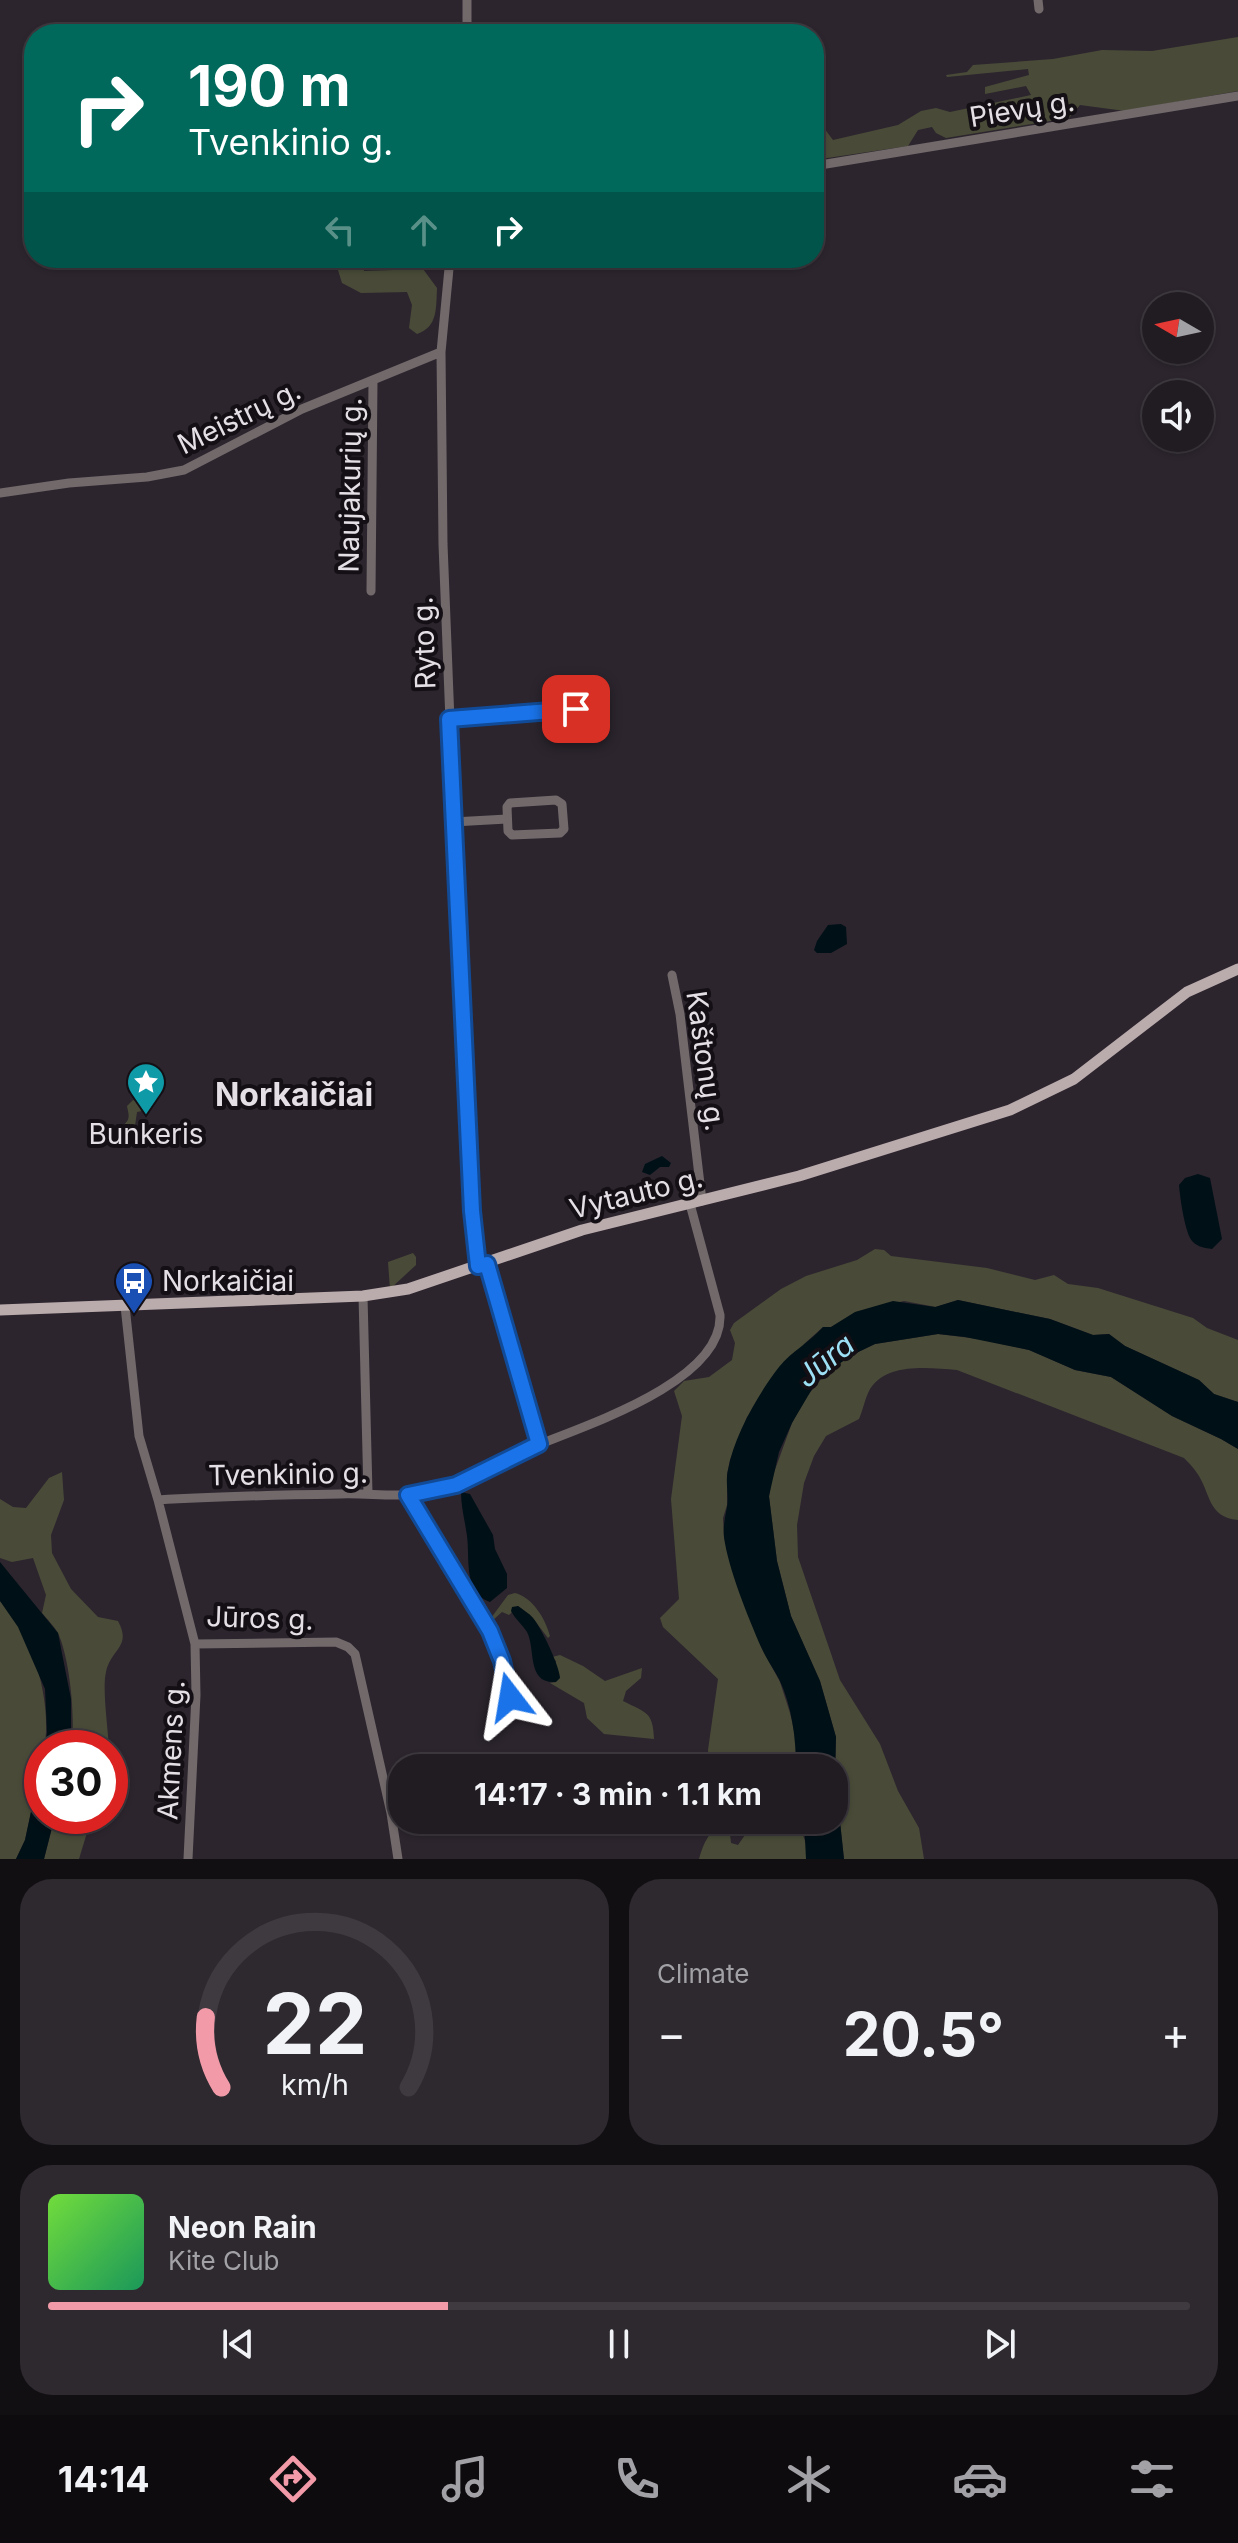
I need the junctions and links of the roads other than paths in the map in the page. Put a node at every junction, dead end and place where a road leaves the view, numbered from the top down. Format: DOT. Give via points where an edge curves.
graph roads {
  1 [pos="467,0"];
  2 [pos="467,24"];
  3 [pos="1238,96"];
  4 [pos="824,164"];
  5 [pos="449,268"];
  6 [pos="441,352"];
  7 [pos="373,381"];
  8 [pos="0,493"];
  9 [pos="371,591"];
  10 [pos="576,709"];
  11 [pos="449,719"];
  12 [pos="507,819"];
  13 [pos="453,822"];
  14 [pos="1238,969"];
  15 [pos="672,975"];
  16 [pos="696,1203"];
  17 [pos="482,1265"];
  18 [pos="363,1296"];
  19 [pos="125,1306"];
  20 [pos="0,1310"];
  21 [pos="539,1444"];
  22 [pos="368,1493"];
  23 [pos="408,1495"];
  24 [pos="158,1500"];
  25 [pos="195,1644"];
  26 [pos="502,1723"];
  27 [pos="188,1859"];
  28 [pos="398,1859"];
  1 -- 2 [label="street"];
  3 -- 4 [label="street, Pievų g."];
  5 -- 6 [label="street, Ryto g."];
  6 -- 7 [label="street, Meistrų g."];
  6 -- 11 [label="street, Ryto g."];
  7 -- 8 [label="street, Meistrų g." via="302,409 184,470"];
  7 -- 9 [label="street, Naujakurių g."];
  10 -- 11 [label="street"];
  11 -- 13 [label="street, Ryto g."];
  12 -- 12 [label="street" via="510,803 556,800 562,804 564,829 512,835"];
  12 -- 13 [label="street"];
  13 -- 17 [label="street, Ryto g." via="472,1211"];
  14 -- 16 [label="main road, Vytauto g." via="1187,992 1092,1067 1027,1103 844,1163"];
  15 -- 16 [label="street, Kaštonų g." via="692,1107"];
  16 -- 17 [label="main road, Vytauto g." via="582,1230"];
  16 -- 21 [label="street, Tvenkinio g." via="720,1315 716,1342 698,1362 646,1399"];
  17 -- 18 [label="main road, Vytauto g." via="408,1289"];
  17 -- 21 [label="street, Ryto g."];
  18 -- 19 [label="main road, Vytauto g."];
  18 -- 22 [label="street"];
  19 -- 20 [label="main road, Vytauto g."];
  19 -- 24 [label="street, Jūros g." via="137,1425"];
  21 -- 23 [label="street, Tvenkinio g." via="456,1485"];
  22 -- 23 [label="street, Tvenkinio g."];
  22 -- 24 [label="street, Tvenkinio g."];
  23 -- 26 [label="street" via="490,1631 510,1697"];
  24 -- 25 [label="street, Jūros g."];
  25 -- 27 [label="street, Akmens g."];
  25 -- 28 [label="street, Jūros g." via="336,1642 355,1654"];
}
